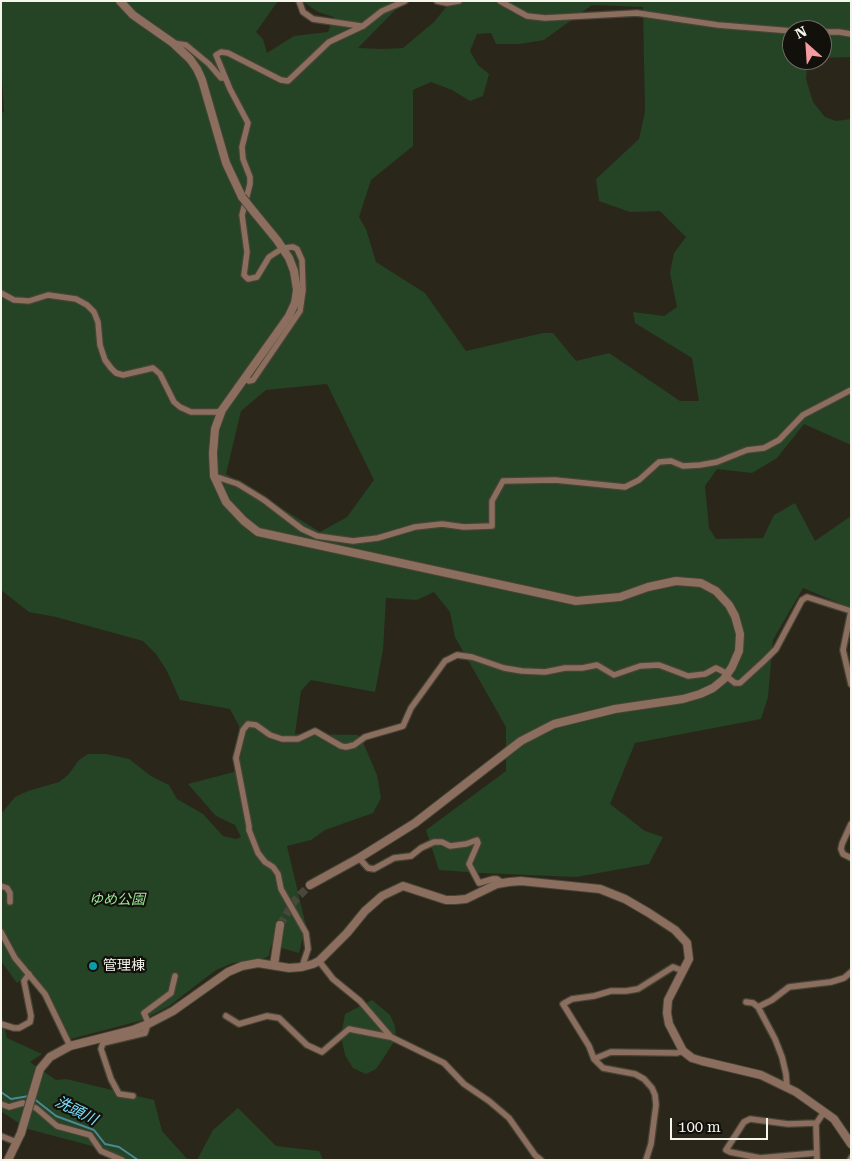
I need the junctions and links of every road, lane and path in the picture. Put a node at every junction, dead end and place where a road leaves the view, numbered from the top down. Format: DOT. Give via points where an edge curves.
graph roads {
  1 [pos="120,1"];
  2 [pos="298,1"];
  3 [pos="405,1"];
  4 [pos="437,1"];
  5 [pos="459,1"];
  6 [pos="500,1"];
  7 [pos="363,26"];
  8 [pos="782,30"];
  9 [pos="832,32"];
  10 [pos="851,34"];
  11 [pos="173,43"];
  12 [pos="226,78"];
  13 [pos="282,248"];
  14 [pos="1,293"];
  15 [pos="246,378"];
  16 [pos="851,390"];
  17 [pos="222,410"];
  18 [pos="214,476"];
  19 [pos="727,675"];
  20 [pos="851,684"];
  21 [pos="851,824"];
  22 [pos="360,858"];
  23 [pos="851,858"];
  24 [pos="503,883"];
  25 [pos="310,885"];
  26 [pos="1,886"];
  27 [pos="10,902"];
  28 [pos="280,925"];
  29 [pos="1,932"];
  30 [pos="319,961"];
  31 [pos="274,964"];
  32 [pos="302,968"];
  33 [pos="684,971"];
  34 [pos="851,972"];
  35 [pos="29,974"];
  36 [pos="175,976"];
  37 [pos="746,1002"];
  38 [pos="758,1008"];
  39 [pos="226,1016"];
  40 [pos="1,1024"];
  41 [pos="148,1024"];
  42 [pos="391,1037"];
  43 [pos="70,1046"];
  44 [pos="683,1051"];
  45 [pos="594,1059"];
  46 [pos="787,1088"];
  47 [pos="133,1096"];
  48 [pos="1,1104"];
  49 [pos="824,1112"];
  50 [pos="816,1123"];
  51 [pos="1,1136"];
  52 [pos="16,1142"];
  53 [pos="851,1144"];
  54 [pos="816,1153"];
  55 [pos="8,1160"];
  56 [pos="122,1160"];
  57 [pos="541,1160"];
  58 [pos="646,1160"];
  59 [pos="817,1160"];
  1 -- 11 [label="street" via="133,15"];
  2 -- 7 [label="street" via="303,12 312,19"];
  3 -- 7 [label="street" via="382,11"];
  4 -- 5 [label="street"];
  6 -- 8 [label="street" via="527,16 545,18 637,13"];
  7 -- 12 [label="street" via="329,42 288,81 221,52 216,55"];
  9 -- 10 [label="street"];
  11 -- 12 [label="street" via="186,45 221,78"];
  11 -- 13 [label="street, bridge" via="190,59 202,80 226,163 242,197"];
  12 -- 13 [label="street" via="248,123 242,146 250,177 242,215 248,252 246,278 257,277 269,256"];
  13 -- 15 [label="street" via="294,271 295,304"];
  13 -- 15 [label="street" via="293,247 302,260 300,311 253,380"];
  14 -- 17 [label="street" via="14,300 29,301 48,295 76,299 94,312 100,345 116,373 123,375 153,368 180,407 191,412"];
  15 -- 17 [label="street"];
  16 -- 18 [label="street" via="803,415 778,440 764,448 700,465 660,462 625,487 555,480 503,481 492,501 492,526 442,524 353,541 317,536 238,484"];
  17 -- 18 [label="street" via="215,429"];
  18 -- 19 [label="street" via="226,502 258,532 434,571 576,601 620,597 676,581 701,583 716,591 729,605 739,626 739,651"];
  19 -- 20 [label="street" via="735,683 740,683 764,661 776,649 802,600 807,597 851,611 843,650"];
  19 -- 22 [label="street" via="713,688 700,694 554,724 521,741 415,823"];
  19 -- 32 [label="street" via="716,668 705,674 688,676 659,665 640,666 614,675 597,665 545,672 522,671 457,655 445,660 411,708 403,726 365,737 350,746 341,746 315,731 298,739 282,739 248,724 243,730 236,758 249,830 258,853 278,874 281,890 306,933 308,949"];
  21 -- 23 [label="street" via="841,849"];
  22 -- 24 [label="street" via="368,868 374,869 394,858 411,856 434,842 450,846 477,840 470,864 479,883 497,879"];
  22 -- 25 [label="street"];
  24 -- 30 [label="street" via="466,899 455,900 403,886 392,890 365,910"];
  24 -- 33 [label="street" via="521,881 600,889 625,899 682,936 689,953"];
  26 -- 27 [label="street" via="10,893"];
  28 -- 31 [label="street"];
  29 -- 35 [label="street"];
  30 -- 32 [label="street"];
  30 -- 42 [label="street"];
  31 -- 32 [label="street"];
  31 -- 41 [label="street" via="258,963 228,972"];
  33 -- 44 [label="street" via="668,1000 667,1013"];
  33 -- 45 [label="street" via="672,967 638,989 611,991 563,1004"];
  34 -- 38 [label="street" via="831,982 789,987"];
  35 -- 40 [label="street" via="24,982 30,1022 19,1028"];
  35 -- 43 [label="street" via="45,994"];
  36 -- 41 [label="street" via="170,994 144,1013"];
  37 -- 38 [label="street"];
  38 -- 46 [label="street" via="782,1057"];
  39 -- 42 [label="street" via="239,1024 267,1016 279,1018 307,1045 322,1052 349,1029"];
  41 -- 43 [label="street"];
  41 -- 47 [label="street" via="145,1033 103,1043 101,1049 119,1094"];
  42 -- 57 [label="street" via="444,1063 464,1084 509,1118"];
  43 -- 52 [label="street, bridge" via="50,1057 40,1069"];
  44 -- 45 [label="street" via="611,1052"];
  44 -- 46 [label="street" via="702,1062 761,1075"];
  45 -- 58 [label="street" via="603,1068 635,1074 652,1088 656,1105"];
  46 -- 49 [label="street"];
  48 -- 56 [label="street" via="9,1107 23,1103 36,1108 57,1126 90,1135 100,1151"];
  49 -- 50 [label="street"];
  49 -- 53 [label="street"];
  50 -- 54 [label="street"];
  50 -- 54 [label="street" via="788,1124 750,1119 744,1122 726,1150 760,1158"];
  51 -- 52 [label="street"];
  52 -- 55 [label="street"];
  54 -- 59 [label="street"];
}
